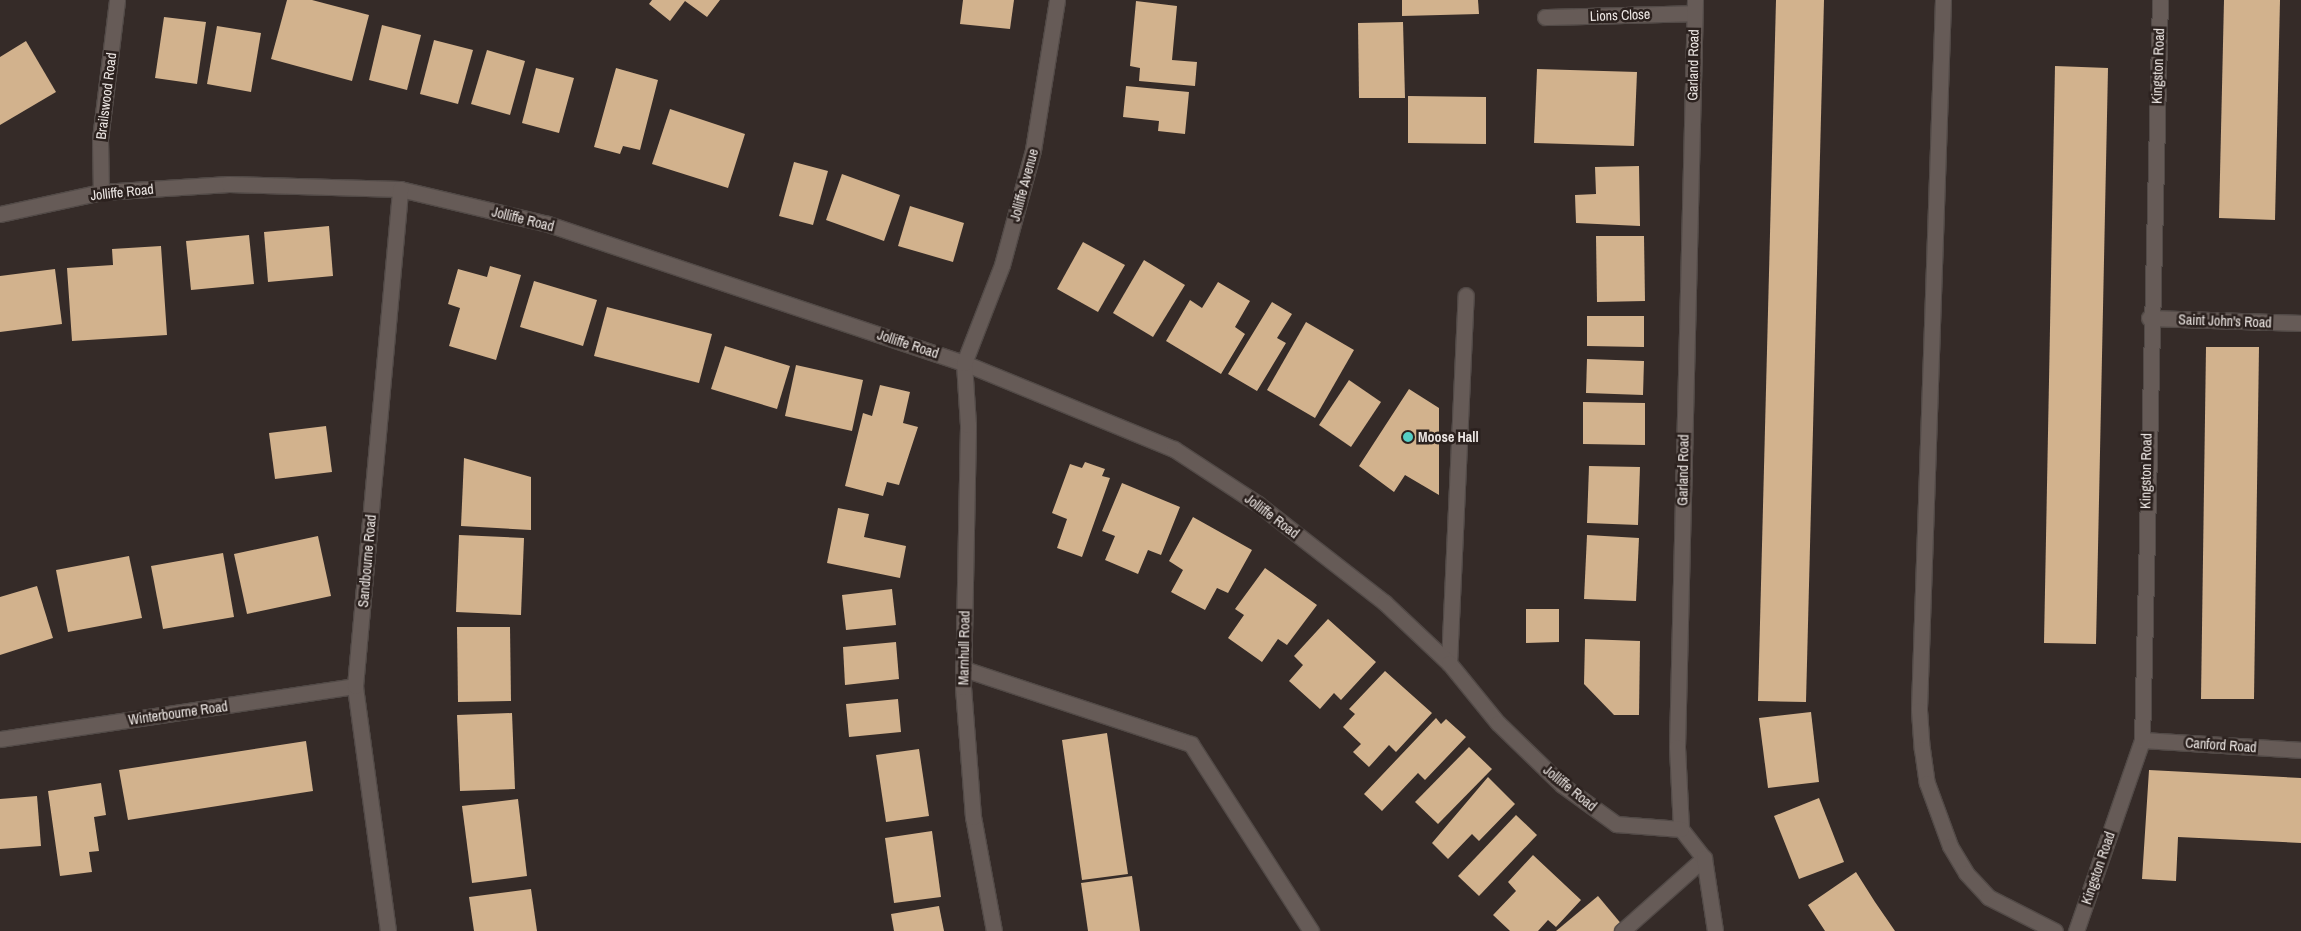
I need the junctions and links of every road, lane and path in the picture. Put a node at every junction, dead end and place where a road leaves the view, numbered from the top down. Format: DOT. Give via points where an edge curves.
graph roads {
  1 [pos="117,0"];
  2 [pos="1057,0"];
  3 [pos="1944,0"];
  4 [pos="2160,0"];
  5 [pos="1694,6"];
  6 [pos="1545,17"];
  7 [pos="400,189"];
  8 [pos="101,192"];
  9 [pos="0,214"];
  10 [pos="1466,295"];
  11 [pos="2149,318"];
  12 [pos="2301,323"];
  13 [pos="964,363"];
  14 [pos="1448,663"];
  15 [pos="964,669"];
  16 [pos="355,686"];
  17 [pos="0,739"];
  18 [pos="2142,740"];
  19 [pos="2301,750"];
  20 [pos="1681,829"];
  21 [pos="1704,858"];
  22 [pos="388,931"];
  23 [pos="994,931"];
  24 [pos="1311,931"];
  25 [pos="1622,931"];
  26 [pos="1715,931"];
  27 [pos="2055,931"];
  28 [pos="2076,931"];
  1 -- 8 [label="street, Brailswood Road" via="100,139"];
  2 -- 13 [label="street, Jolliffe Avenue" via="1033,150 1002,265"];
  3 -- 27 [label="street" via="1918,710 1922,749 1927,783 1950,846 1966,873 1988,897"];
  4 -- 11 [label="street, Kingston Road"];
  5 -- 6 [label="street, Lions Close"];
  5 -- 20 [label="street, Garland Road" via="1677,747"];
  7 -- 8 [label="street, Jolliffe Road" via="229,184"];
  7 -- 13 [label="street, Jolliffe Road" via="548,224"];
  7 -- 16 [label="street, Sandbourne Road"];
  8 -- 9 [label="street, Jolliffe Road"];
  10 -- 14 [label="street"];
  11 -- 12 [label="street, Saint John's Road"];
  11 -- 18 [label="street, Kingston Road"];
  13 -- 14 [label="street, Jolliffe Road" via="1174,449 1258,504 1384,602"];
  13 -- 15 [label="street, Marnhull Road" via="968,425"];
  14 -- 20 [label="street, Jolliffe Road" via="1498,723 1570,791 1616,824"];
  15 -- 23 [label="street, Marnhull Road" via="974,818"];
  15 -- 24 [label="street" via="1191,744"];
  16 -- 17 [label="street, Winterbourne Road"];
  16 -- 22 [label="street, Sandbourne Road"];
  18 -- 19 [label="street, Canford Road"];
  18 -- 28 [label="street, Kingston Road"];
  20 -- 21 [label="street"];
  21 -- 25 [label="street"];
  21 -- 26 [label="street"];
}
